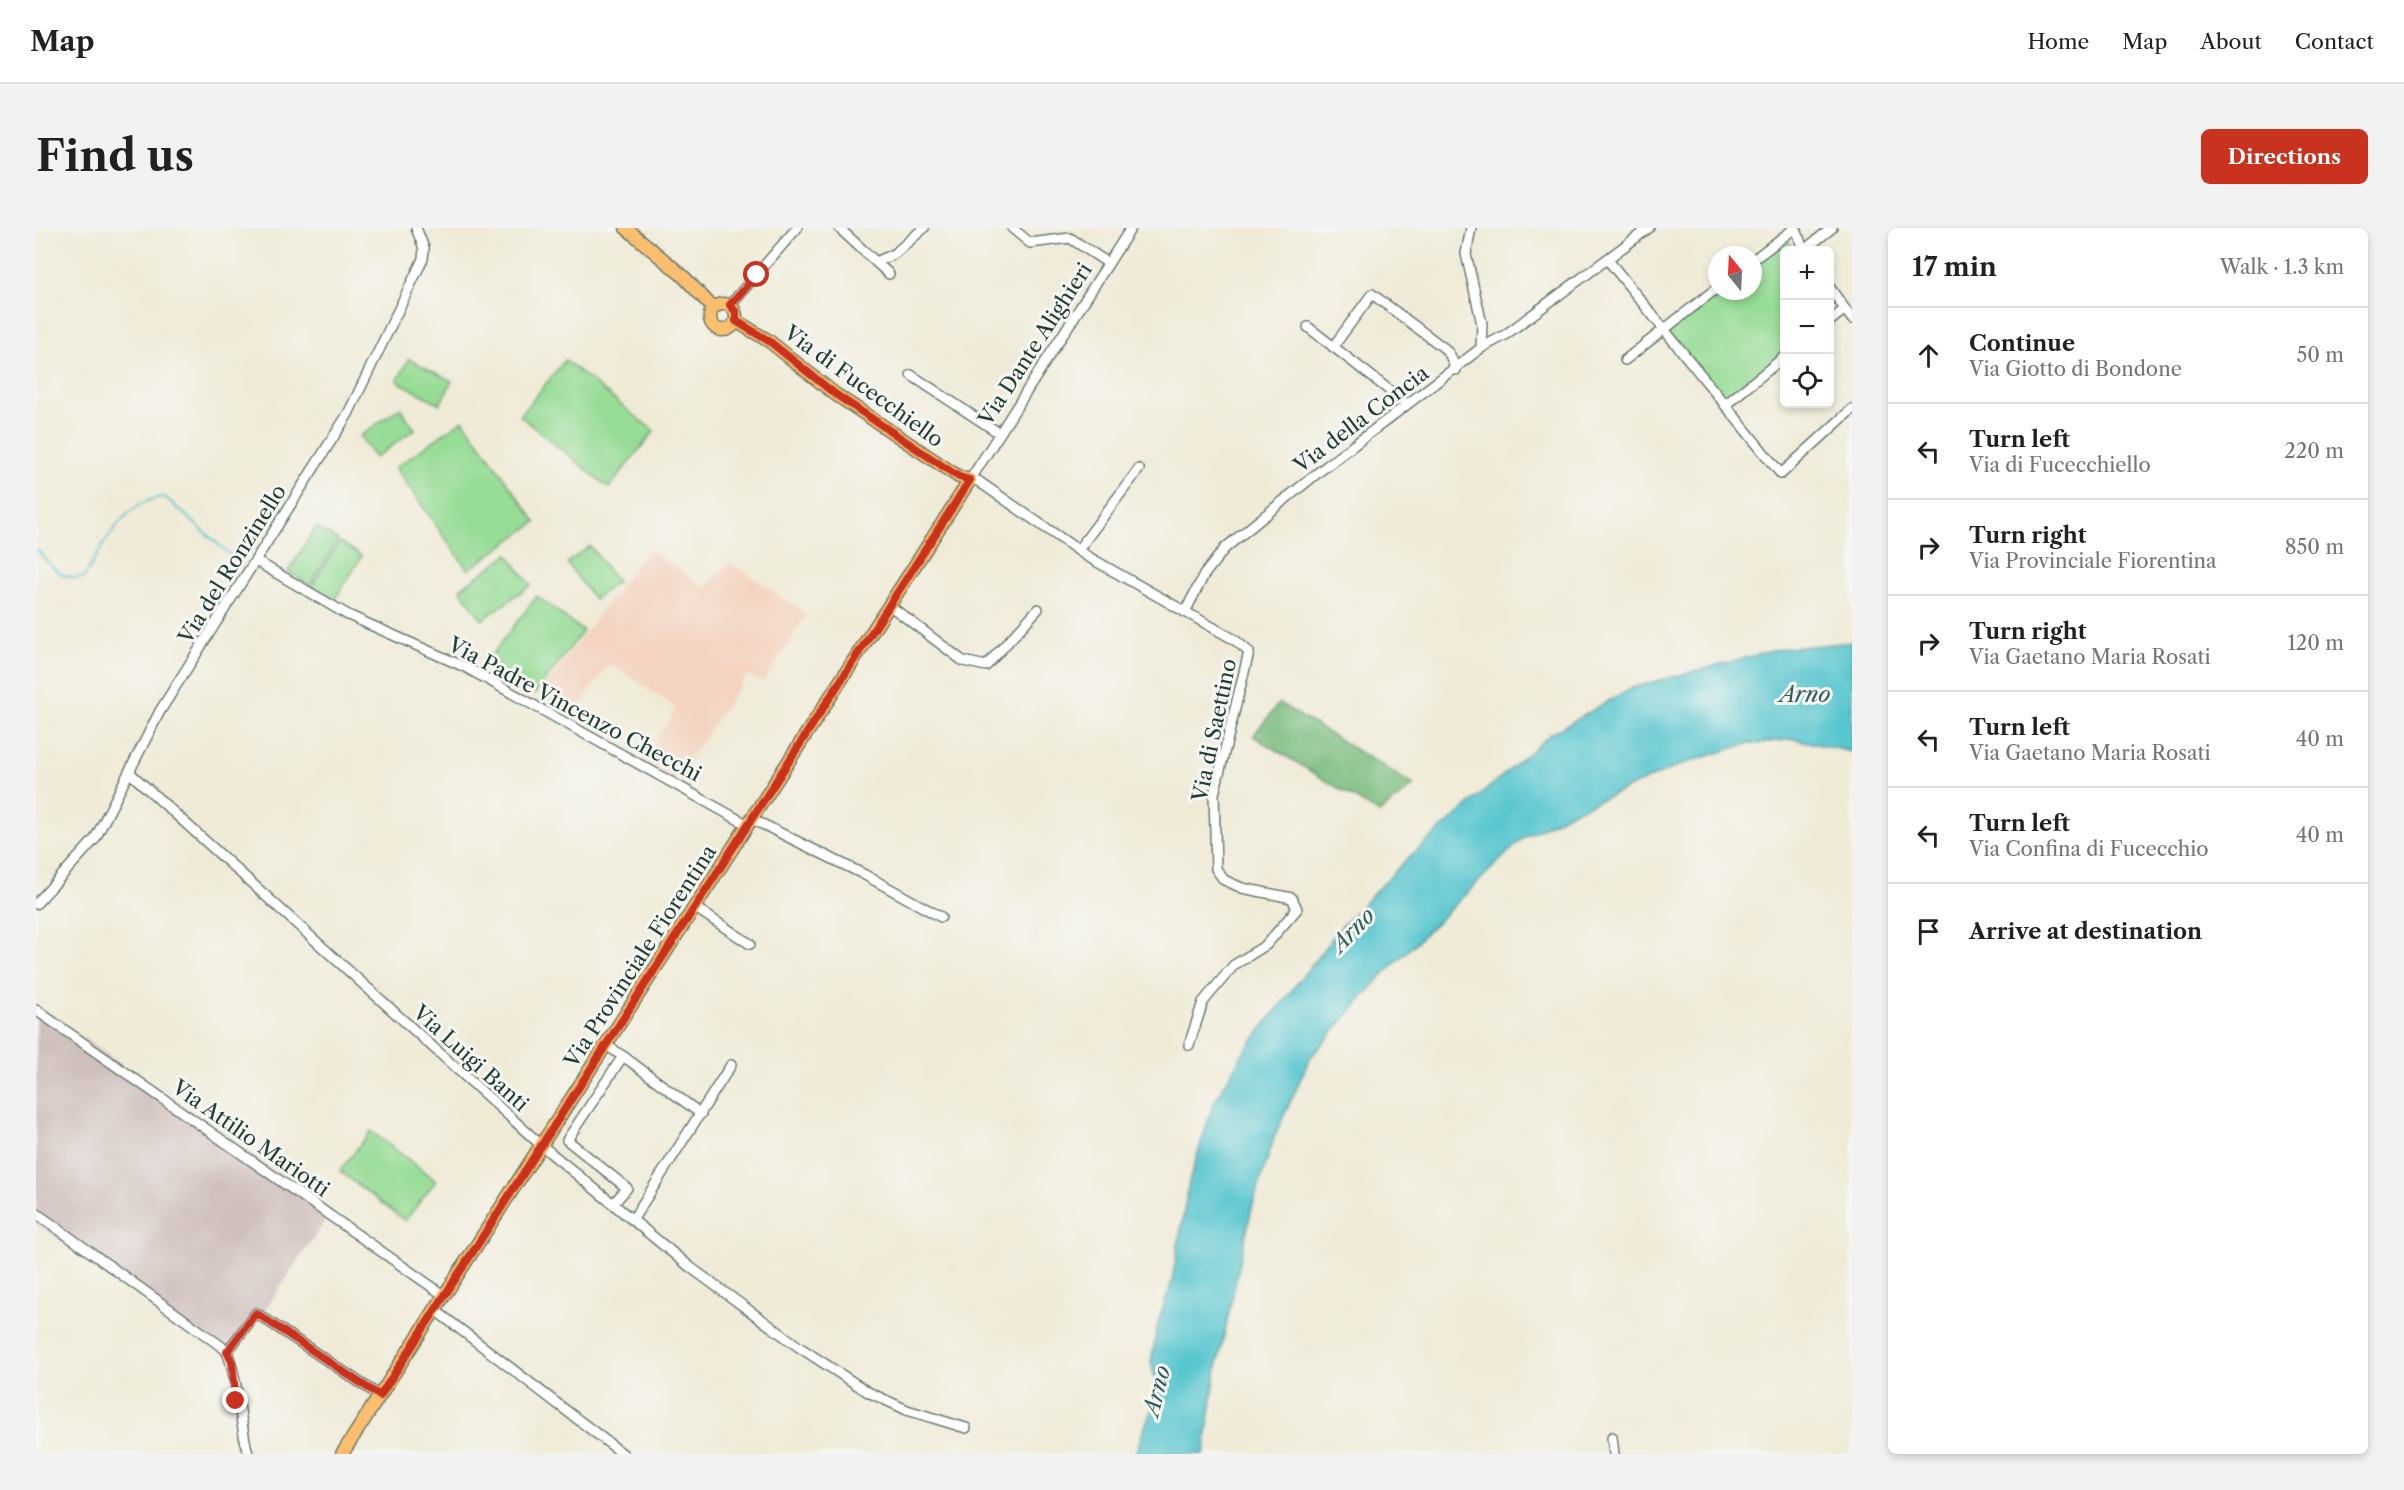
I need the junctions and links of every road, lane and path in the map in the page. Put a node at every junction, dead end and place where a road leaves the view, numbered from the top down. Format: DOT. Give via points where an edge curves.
graph roads {
  1 [pos="416,228"];
  2 [pos="626,228"];
  3 [pos="797,228"];
  4 [pos="839,228"];
  5 [pos="924,228"];
  6 [pos="1012,228"];
  7 [pos="1131,228"];
  8 [pos="1471,228"];
  9 [pos="1649,228"];
  10 [pos="1796,228"];
  11 [pos="1832,228"];
  12 [pos="1802,246"];
  13 [pos="1808,246"];
  14 [pos="1762,253"];
  15 [pos="1608,260"];
  16 [pos="876,262"];
  17 [pos="1108,263"];
  18 [pos="890,274"];
  19 [pos="1834,294"];
  20 [pos="1708,295"];
  21 [pos="730,305"];
  22 [pos="713,308"];
  23 [pos="1845,309"];
  24 [pos="1834,318"];
  25 [pos="1852,319"];
  26 [pos="736,321"];
  27 [pos="1308,327"];
  28 [pos="1665,329"];
  29 [pos="1333,347"];
  30 [pos="1481,348"];
  31 [pos="1625,360"];
  32 [pos="1780,361"];
  33 [pos="1456,370"];
  34 [pos="911,375"];
  35 [pos="1407,404"];
  36 [pos="1725,405"];
  37 [pos="1852,409"];
  38 [pos="999,433"];
  39 [pos="1139,469"];
  40 [pos="970,480"];
  41 [pos="1078,550"];
  42 [pos="256,561"];
  43 [pos="890,605"];
  44 [pos="1038,609"];
  45 [pos="1185,612"];
  46 [pos="129,772"];
  47 [pos="750,822"];
  48 [pos="36,904"];
  49 [pos="694,907"];
  50 [pos="941,916"];
  51 [pos="750,944"];
  52 [pos="36,1010"];
  53 [pos="606,1045"];
  54 [pos="1189,1045"];
  55 [pos="623,1056"];
  56 [pos="732,1065"];
  57 [pos="701,1114"];
  58 [pos="541,1145"];
  59 [pos="614,1203"];
  60 [pos="36,1213"];
  61 [pos="633,1219"];
  62 [pos="444,1296"];
  63 [pos="435,1310"];
  64 [pos="227,1352"];
  65 [pos="380,1396"];
  66 [pos="966,1428"];
  67 [pos="1612,1437"];
  68 [pos="248,1454"];
  69 [pos="342,1454"];
  70 [pos="623,1454"];
  71 [pos="1614,1454"];
  1 -- 42 [label="street, Via del Ronzinello" via="424,248 423,259 396,318 348,414"];
  2 -- 22 [label="main road" via="683,276"];
  3 -- 21 [label="street"];
  4 -- 16 [label="street"];
  5 -- 16 [label="street" via="894,254"];
  6 -- 17 [label="street" via="1030,243 1070,238"];
  7 -- 17 [label="street, Via Dante Alighieri"];
  8 -- 30 [label="street" via="1466,254 1482,324"];
  9 -- 15 [label="street, Via della Concia"];
  10 -- 12 [label="street"];
  10 -- 14 [label="street"];
  11 -- 13 [label="street"];
  15 -- 28 [label="street"];
  15 -- 30 [label="street, Via della Concia"];
  16 -- 18 [label="street"];
  17 -- 38 [label="street, Via Dante Alighieri"];
  19 -- 23 [label="street"];
  20 -- 28 [label="street"];
  21 -- 22 [label="main road" via="723,303"];
  21 -- 26 [label="main road" via="736,312"];
  22 -- 26 [label="main road" via="710,319 718,328 727,329"];
  23 -- 24 [label="street"];
  23 -- 25 [label="street"];
  26 -- 40 [label="main road, Via di Fucecchiello" via="762,336 835,394 959,477"];
  27 -- 29 [label="street"];
  28 -- 31 [label="street"];
  28 -- 36 [label="street"];
  29 -- 33 [label="street" via="1372,294 1444,348"];
  29 -- 35 [label="street"];
  30 -- 33 [label="street, Via della Concia"];
  32 -- 36 [label="street"];
  33 -- 35 [label="street, Via della Concia"];
  34 -- 38 [label="street"];
  35 -- 45 [label="street, Via della Concia" via="1225,548 1204,575"];
  36 -- 37 [label="street" via="1781,474"];
  38 -- 40 [label="street, Via Dante Alighieri"];
  39 -- 41 [label="street"];
  40 -- 41 [label="street, Via di Saettino" via="978,481"];
  40 -- 43 [label="main road, Via Provinciale Fiorentina"];
  41 -- 45 [label="street, Via di Saettino"];
  42 -- 46 [label="street, Via del Ronzinello" via="160,711"];
  42 -- 47 [label="street, Via Padre Vincenzo Checchi" via="348,615 467,668"];
  43 -- 44 [label="street" via="963,661 986,666"];
  43 -- 47 [label="main road, Via Provinciale Fiorentina"];
  45 -- 54 [label="street, Via di Saettino" via="1243,646 1250,657 1215,794 1216,869 1224,880 1242,888 1292,898 1297,909 1266,945 1234,965 1203,1002"];
  46 -- 48 [label="street, Via del Ronzinello" via="95,839"];
  46 -- 58 [label="street, Via Luigi Banti"];
  47 -- 49 [label="main road, Via Provinciale Fiorentina"];
  47 -- 50 [label="street, Via Padre Vincenzo Checchi" via="865,875"];
  49 -- 51 [label="street"];
  49 -- 53 [label="main road, Via Provinciale Fiorentina"];
  52 -- 62 [label="street, Via Attilio Mariotti"];
  53 -- 55 [label="street"];
  53 -- 58 [label="main road, Via Provinciale Fiorentina"];
  55 -- 57 [label="street"];
  55 -- 59 [label="street" via="567,1140 627,1188"];
  56 -- 57 [label="street"];
  57 -- 61 [label="street"];
  58 -- 59 [label="street, Via Luigi Banti"];
  58 -- 62 [label="main road, Via Provinciale Fiorentina"];
  59 -- 61 [label="street, Via Luigi Banti"];
  60 -- 64 [label="street"];
  61 -- 66 [label="street, Via Luigi Banti" via="690,1267 868,1392 907,1410"];
  62 -- 63 [label="main road, Via Provinciale Fiorentina"];
  63 -- 65 [label="main road, Via Provinciale Fiorentina"];
  63 -- 70 [label="street"];
  64 -- 65 [label="street" via="256,1313"];
  64 -- 68 [label="street"];
  65 -- 69 [label="main road, Via Provinciale Fiorentina"];
  67 -- 71 [label="street"];
}
